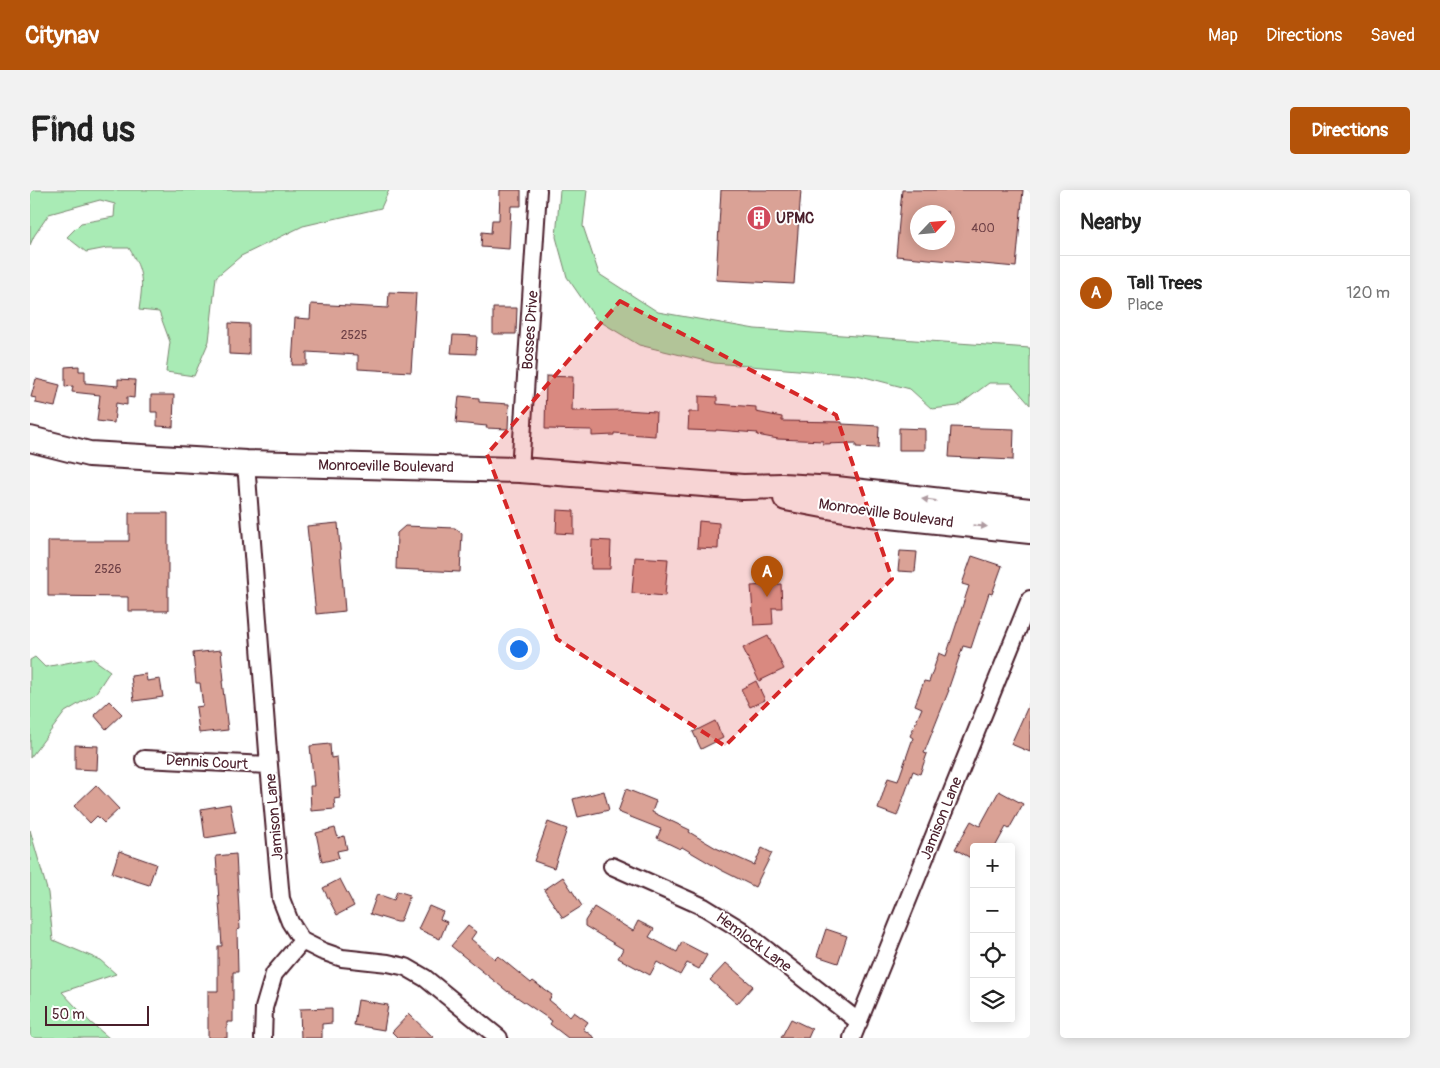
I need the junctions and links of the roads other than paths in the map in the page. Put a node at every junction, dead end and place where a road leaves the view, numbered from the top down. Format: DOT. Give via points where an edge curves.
graph roads {
  1 [pos="538,190"];
  2 [pos="30,439"];
  3 [pos="246,463"];
  4 [pos="520,470"];
  5 [pos="743,486"];
  6 [pos="1030,511"];
  7 [pos="1030,531"];
  8 [pos="1030,599"];
  9 [pos="144,759"];
  10 [pos="269,764"];
  11 [pos="612,866"];
  12 [pos="302,941"];
  13 [pos="859,1022"];
  14 [pos="263,1038"];
  15 [pos="499,1038"];
  16 [pos="852,1038"];
  1 -- 4 [label="street, Bosses Drive"];
  2 -- 3 [label="main road, Monroeville Boulevard" via="89,454"];
  3 -- 4 [label="main road, Monroeville Boulevard"];
  3 -- 10 [label="street, Jamison Lane"];
  4 -- 5 [label="main road, Monroeville Boulevard"];
  6 -- 5 [label="main road, Monroeville Boulevard, one-way" via="836,489"];
  5 -- 7 [label="main road, Monroeville Boulevard, one-way" via="778,497 871,514"];
  8 -- 13 [label="street, Jamison Lane"];
  9 -- 10 [label="street, Dennis Court"];
  10 -- 12 [label="street, Jamison Lane" via="281,898"];
  11 -- 13 [label="street, Hemlock Lane" via="704,907 740,929"];
  12 -- 14 [label="street" via="274,974 264,1008"];
  12 -- 15 [label="street" via="342,958 406,967 425,978"];
  13 -- 16 [label="street, Jamison Lane"];
}
